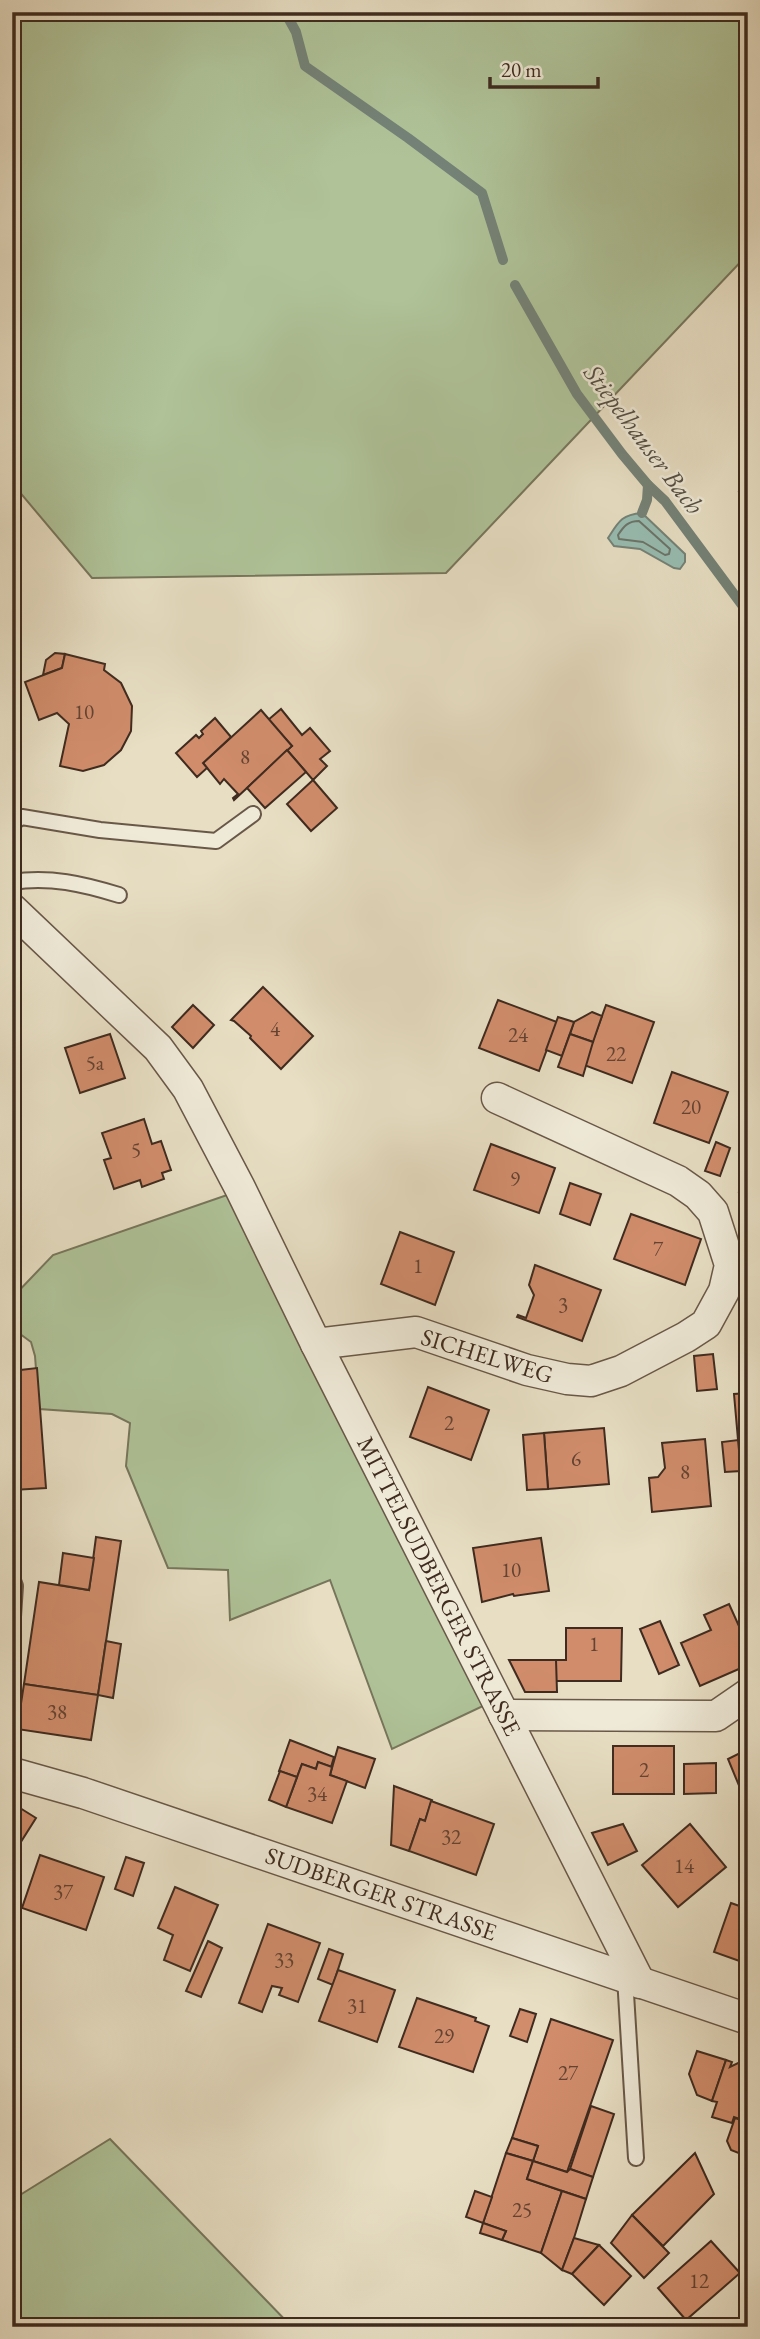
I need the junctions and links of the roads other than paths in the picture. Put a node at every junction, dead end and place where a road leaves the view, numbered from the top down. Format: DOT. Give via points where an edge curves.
graph roads {
  1 [pos="253,814"];
  2 [pos="12,823"];
  3 [pos="12,882"];
  4 [pos="119,895"];
  5 [pos="12,909"];
  6 [pos="497,1098"];
  7 [pos="739,1263"];
  8 [pos="316,1344"];
  9 [pos="12,1578"];
  10 [pos="12,1632"];
  11 [pos="748,1694"];
  12 [pos="504,1715"];
  13 [pos="12,1773"];
  14 [pos="633,1980"];
  15 [pos="748,2019"];
  16 [pos="636,2158"];
  1 -- 2 [label="lane" via="216,841 22,817"];
  3 -- 4 [label="lane" via="57,879"];
  5 -- 8 [label="street, MITTELSUDBERGER STRASSE" via="158,1048 188,1089"];
  6 -- 7 [label="street, SICHELWEG" via="678,1181 713,1212"];
  7 -- 8 [label="street, SICHELWEG" via="706,1324 621,1371 591,1381 527,1370 416,1332"];
  8 -- 12 [label="street, MITTELSUDBERGER STRASSE"];
  9 -- 10 [label="lane"];
  11 -- 12 [label="street" via="716,1716"];
  12 -- 14 [label="street, MITTELSUDBERGER STRASSE"];
  13 -- 14 [label="street, SUDBERGER STRASSE"];
  14 -- 15 [label="street, SUDBERGER STRASSE"];
  14 -- 16 [label="lane"];
}
